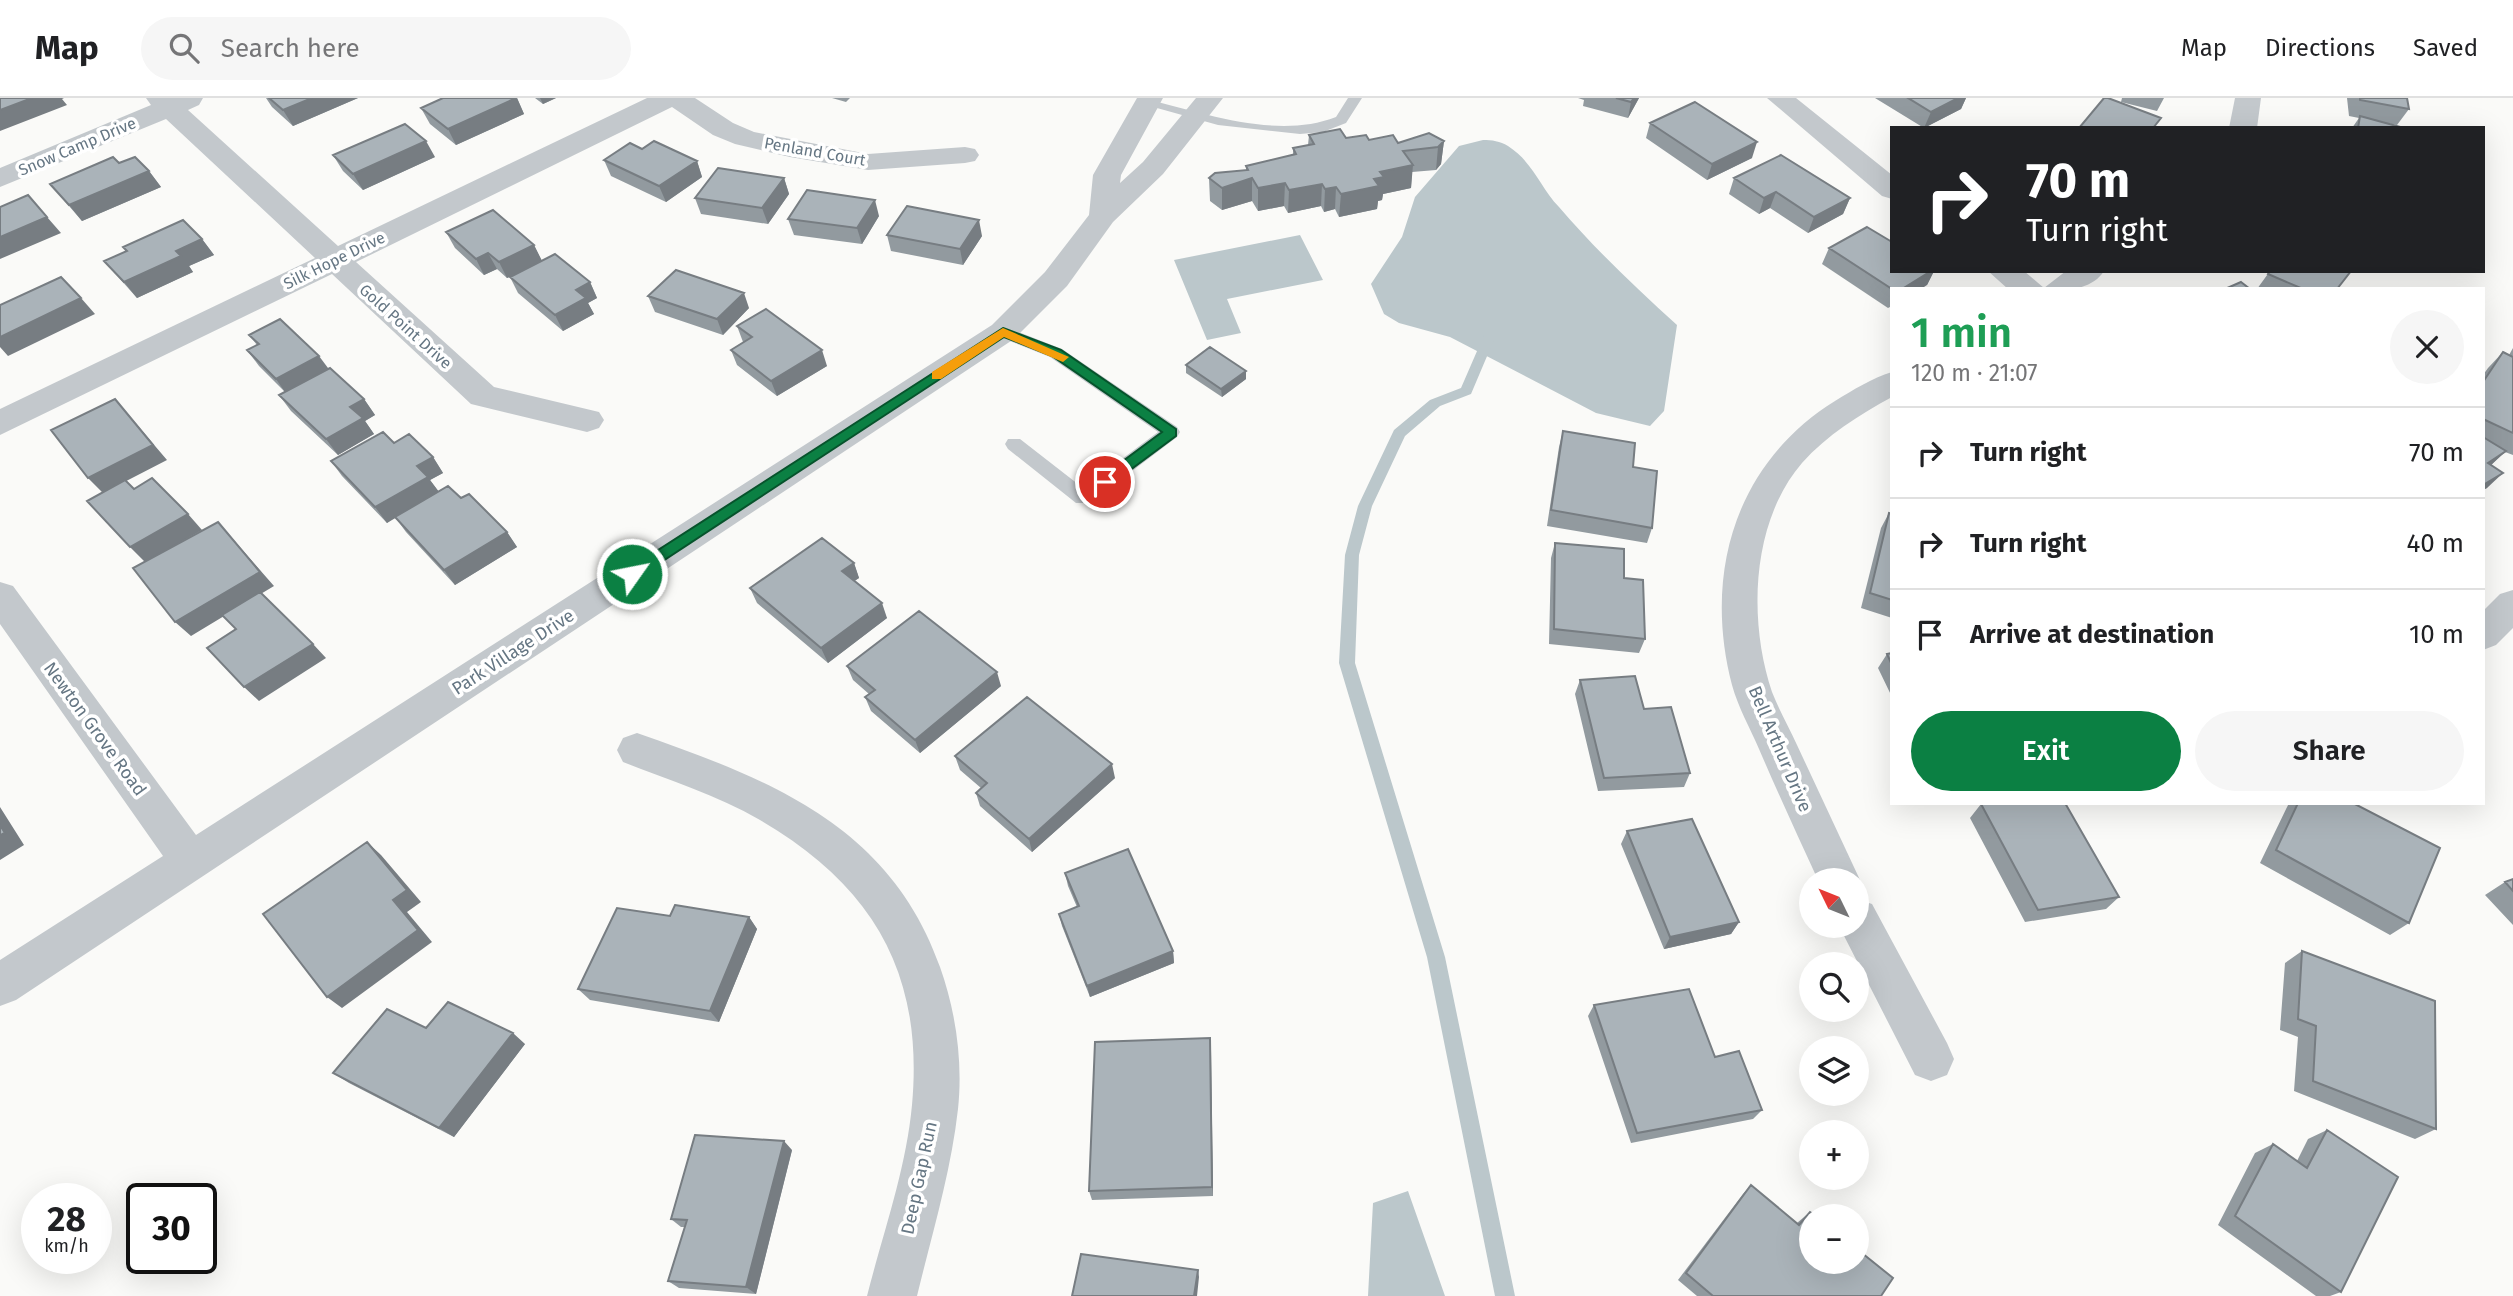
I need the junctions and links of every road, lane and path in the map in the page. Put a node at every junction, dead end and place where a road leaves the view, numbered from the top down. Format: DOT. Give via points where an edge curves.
graph roads {
  1 [pos="668,98"];
  2 [pos="677,98"];
  3 [pos="1355,98"];
  4 [pos="1780,98"];
  5 [pos="2248,98"];
  6 [pos="174,101"];
  7 [pos="1148,101"];
  8 [pos="1204,106"];
  9 [pos="2243,126"];
  10 [pos="965,155"];
  11 [pos="0,178"];
  12 [pos="1890,188"];
  13 [pos="1103,216"];
  14 [pos="333,261"];
  15 [pos="2006,273"];
  16 [pos="2087,273"];
  17 [pos="2028,287"];
  18 [pos="2062,287"];
  19 [pos="1003,332"];
  20 [pos="1890,384"];
  21 [pos="587,420"];
  22 [pos="0,424"];
  23 [pos="1014,444"];
  24 [pos="0,596"];
  25 [pos="637,750"];
  26 [pos="191,862"];
  27 [pos="1834,868"];
  28 [pos="1867,938"];
  29 [pos="0,985"];
  30 [pos="1931,1059"];
  31 [pos="892,1296"];
  1 -- 14 [label="street, Silk Hope Drive"];
  2 -- 10 [label="street, Penland Court" via="723,129 790,149 868,162"];
  3 -- 8 [label="lane" via="1343,119 1283,132"];
  4 -- 12 [label="street"];
  5 -- 9 [label="street"];
  6 -- 11 [label="street, Snow Camp Drive"];
  6 -- 14 [label="street, Gold Point Drive"];
  7 -- 8 [label="lane"];
  7 -- 13 [label="street" via="1107,176"];
  8 -- 13 [label="street, Park Village Drive" via="1153,168"];
  13 -- 19 [label="street, Park Village Drive" via="1056,279"];
  14 -- 21 [label="street, Gold Point Drive" via="484,396"];
  14 -- 22 [label="street, Silk Hope Drive"];
  15 -- 17 [label="street"];
  16 -- 18 [label="street"];
  19 -- 23 [label="lane" via="1056,353 1171,432 1083,498"];
  19 -- 26 [label="street, Park Village Drive"];
  20 -- 27 [label="street, Bell Arthur Drive" via="1839,412 1789,456 1754,515 1745,546 1741,617 1752,688"];
  24 -- 26 [label="street, Newton Grove Road"];
  25 -- 31 [label="street, Deep Gap Run" via="772,806 831,845 883,897 911,946 929,1006 936,1064 932,1135"];
  26 -- 29 [label="street, Park Village Drive"];
  28 -- 30 [label="street"];
}
